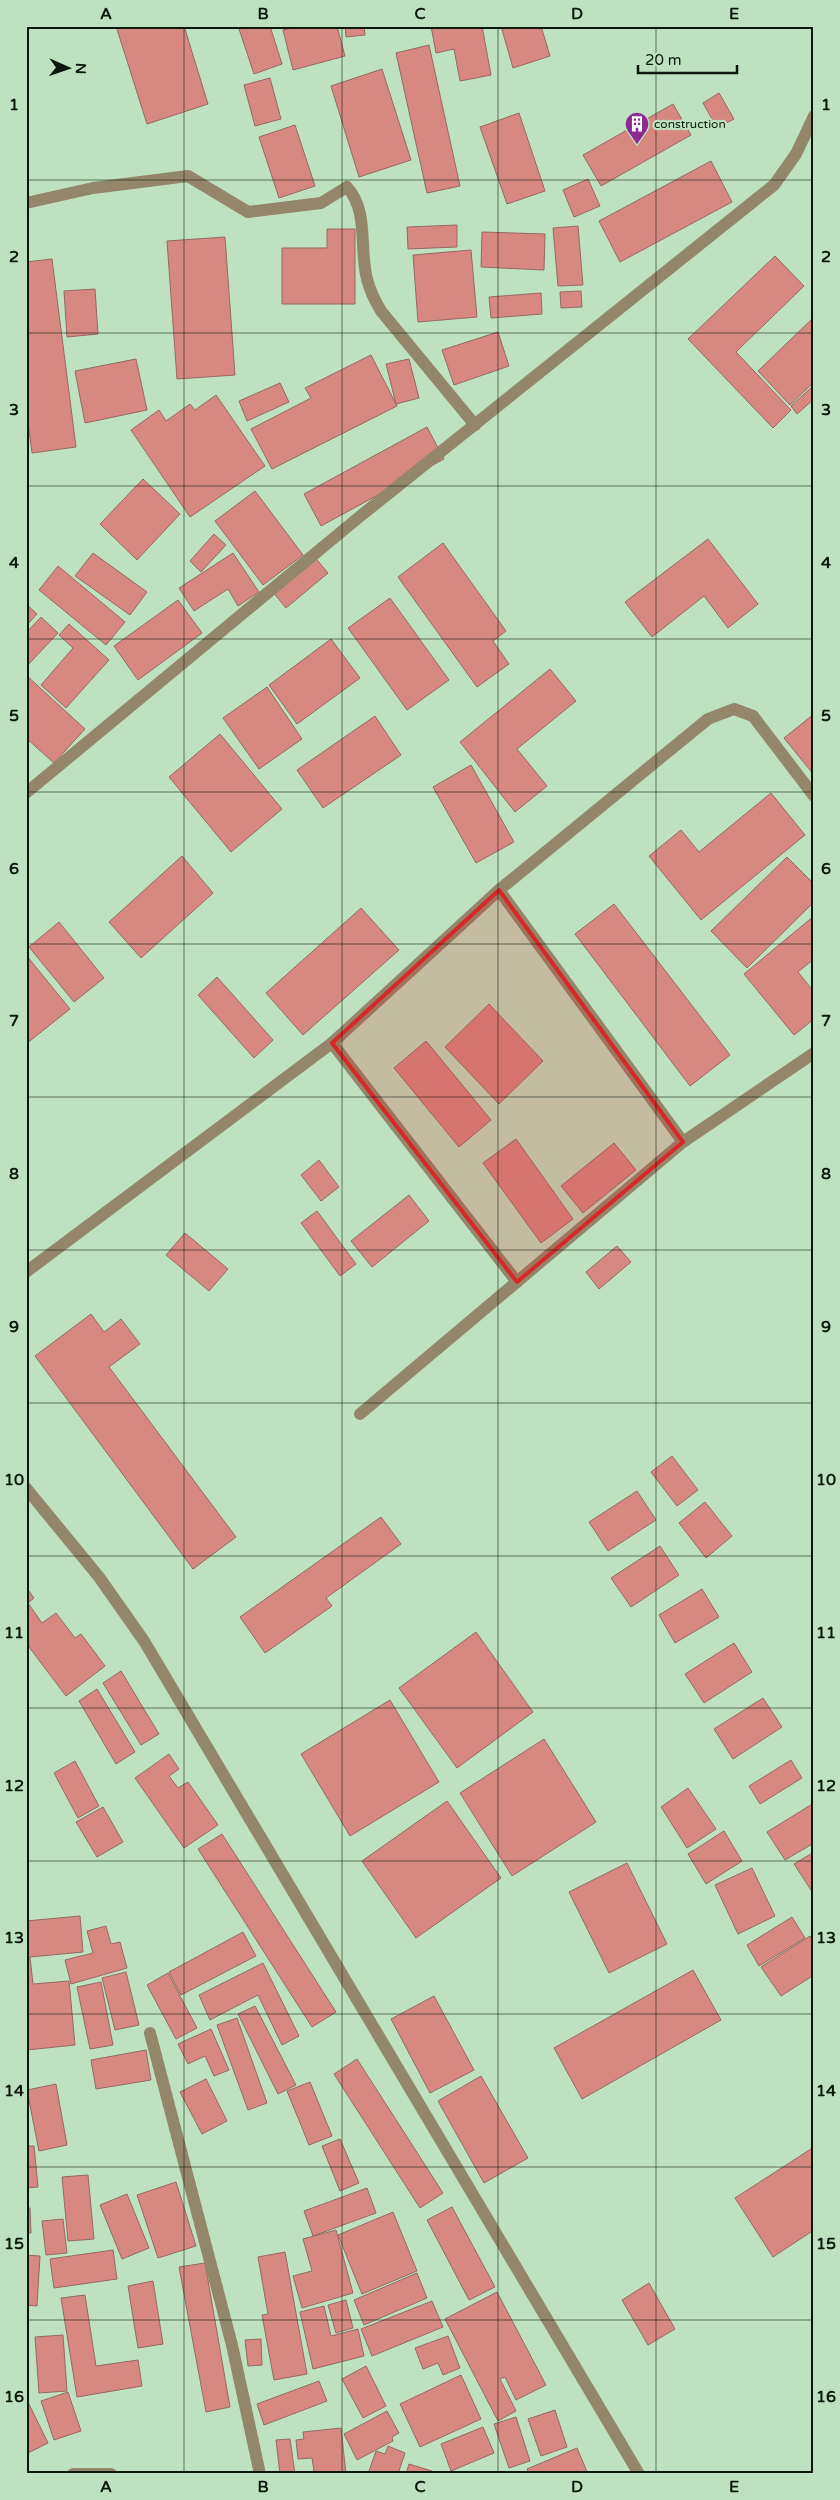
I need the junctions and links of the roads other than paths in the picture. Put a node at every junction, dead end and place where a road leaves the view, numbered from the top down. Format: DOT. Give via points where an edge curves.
graph roads {
  1 [pos="814,116"];
  2 [pos="26,203"];
  3 [pos="475,425"];
  4 [pos="26,793"];
  5 [pos="814,796"];
  6 [pos="499,890"];
  7 [pos="332,1042"];
  8 [pos="814,1053"];
  9 [pos="683,1142"];
  10 [pos="26,1272"];
  11 [pos="518,1282"];
  12 [pos="360,1414"];
  13 [pos="26,1488"];
  14 [pos="150,2033"];
  15 [pos="73,2474"];
  16 [pos="111,2474"];
  17 [pos="260,2474"];
  18 [pos="639,2474"];
  1 -- 3 [label="street" via="796,154 774,185"];
  2 -- 3 [label="street" via="93,188 188,176 248,212 321,203 347,186 356,196 361,218 366,278 372,296"];
  3 -- 4 [label="street"];
  5 -- 6 [label="street" via="754,716 734,709 724,711 708,719"];
  6 -- 7 [label="street"];
  6 -- 9 [label="street"];
  7 -- 10 [label="street"];
  7 -- 11 [label="street"];
  8 -- 9 [label="street"];
  9 -- 11 [label="street"];
  11 -- 12 [label="street"];
  13 -- 18 [label="street" via="99,1577 144,1641"];
  14 -- 17 [label="street" via="229,2335"];
  15 -- 16 [label="street"];
}
